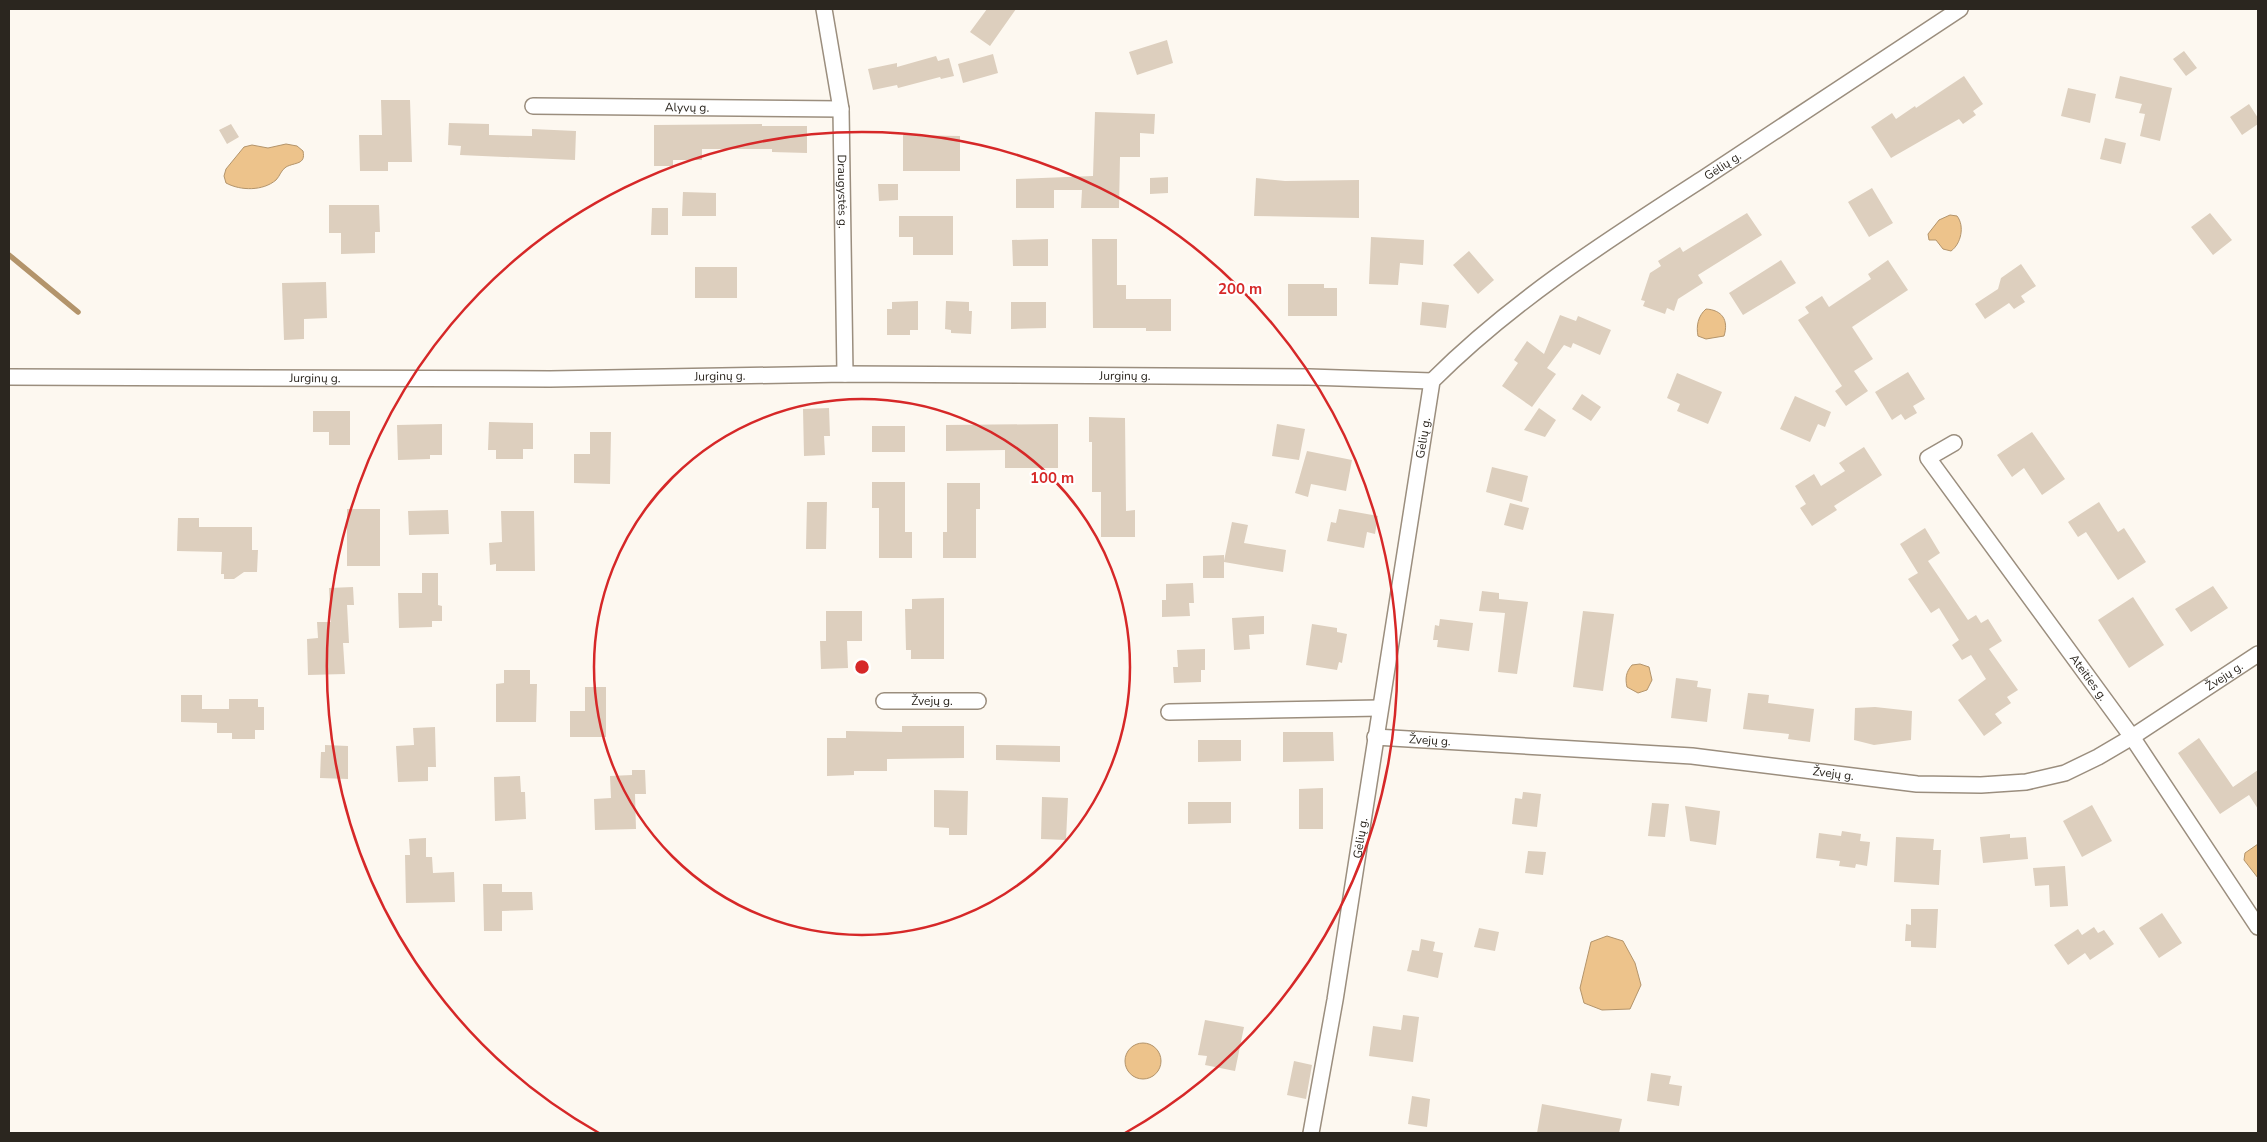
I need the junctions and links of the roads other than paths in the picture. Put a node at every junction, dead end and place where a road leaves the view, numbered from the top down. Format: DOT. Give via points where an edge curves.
graph roads {
  1 [pos="824,9"];
  2 [pos="1960,9"];
  3 [pos="533,106"];
  4 [pos="841,109"];
  5 [pos="845,374"];
  6 [pos="9,377"];
  7 [pos="1432,381"];
  8 [pos="1954,443"];
  9 [pos="2258,654"];
  10 [pos="884,700"];
  11 [pos="978,701"];
  12 [pos="1380,708"];
  13 [pos="1169,712"];
  14 [pos="1375,737"];
  15 [pos="2132,737"];
  16 [pos="2258,927"];
  17 [pos="1311,1133"];
  1 -- 4 [label="street, Draugystės g."];
  2 -- 7 [label="street, Gėlių g." via="1580,258 1466,346"];
  3 -- 4 [label="street, Alyvų g."];
  4 -- 5 [label="street, Draugystės g."];
  5 -- 6 [label="street, Jurginų g." via="550,379"];
  5 -- 7 [label="street, Jurginų g." via="1308,377"];
  7 -- 12 [label="street, Gėlių g."];
  8 -- 15 [label="street, Ateities g." via="1928,458"];
  9 -- 15 [label="street, Žvejų g."];
  10 -- 11 [label="street, Žvejų g."];
  12 -- 13 [label="street"];
  12 -- 14 [label="street, Gėlių g."];
  14 -- 15 [label="street, Žvejų g." via="1692,756 1917,784 1981,785 2026,782 2065,773"];
  14 -- 17 [label="street, Gėlių g."];
  15 -- 16 [label="street, Ateities g."];
}
